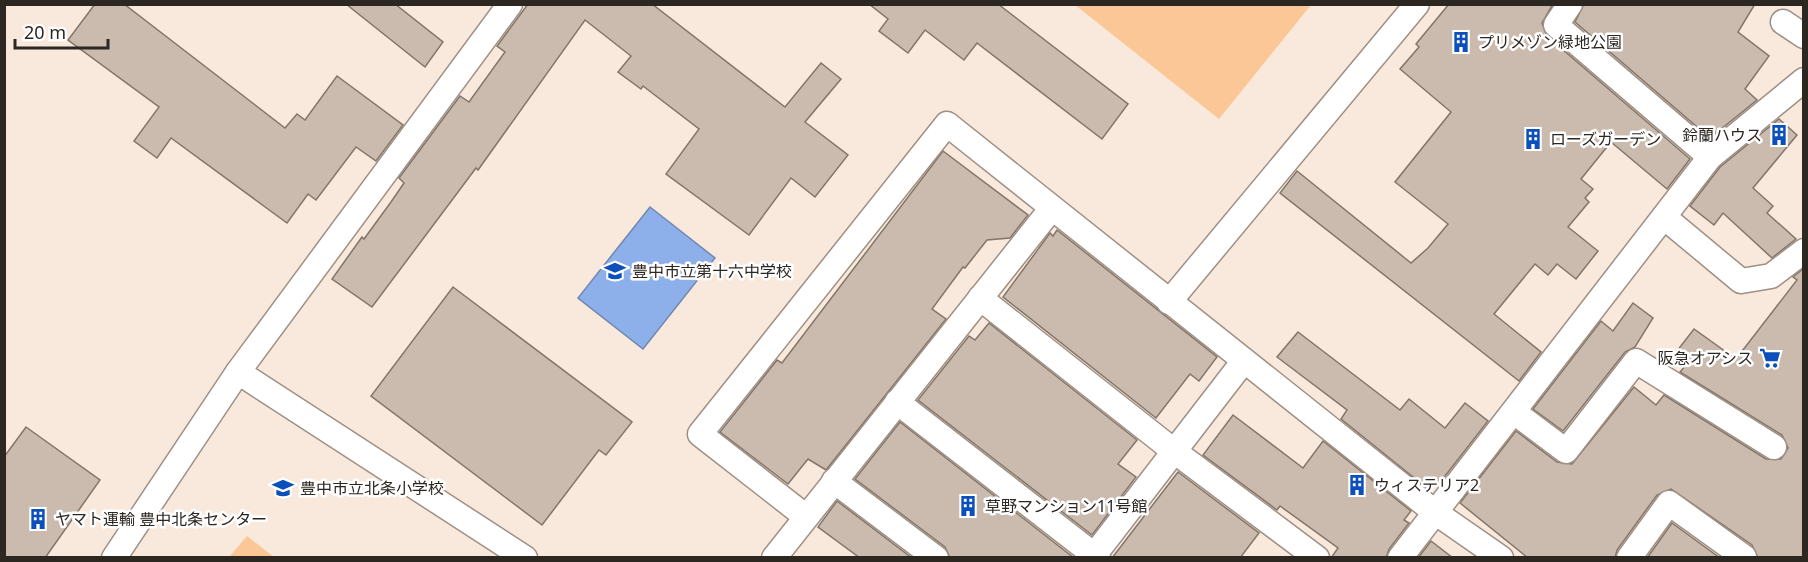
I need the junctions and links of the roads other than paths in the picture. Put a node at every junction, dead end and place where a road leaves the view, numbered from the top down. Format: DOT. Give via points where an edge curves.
graph roads {
  1 [pos="510,4"];
  2 [pos="1417,4"];
  3 [pos="1570,4"];
  4 [pos="1784,22"];
  5 [pos="1803,36"];
  6 [pos="1803,80"];
  7 [pos="1710,157"];
  8 [pos="1052,208"];
  9 [pos="1664,217"];
  10 [pos="1803,251"];
  11 [pos="980,298"];
  12 [pos="1169,302"];
  13 [pos="1243,362"];
  14 [pos="238,372"];
  15 [pos="897,402"];
  16 [pos="1514,412"];
  17 [pos="1774,447"];
  18 [pos="1174,451"];
  19 [pos="834,481"];
  20 [pos="1436,513"];
  21 [pos="805,516"];
  22 [pos="1094,557"];
  23 [pos="1744,557"];
  24 [pos="114,558"];
  25 [pos="525,558"];
  26 [pos="774,558"];
  27 [pos="936,558"];
  28 [pos="1317,558"];
  29 [pos="1401,558"];
  30 [pos="1502,558"];
  31 [pos="1629,558"];
  1 -- 14 [label="street"];
  2 -- 12 [label="street"];
  3 -- 7 [label="street" via="1556,25"];
  4 -- 5 [label="street"];
  6 -- 7 [label="street"];
  7 -- 9 [label="street"];
  8 -- 11 [label="street"];
  8 -- 12 [label="street"];
  8 -- 21 [label="street" via="947,124 700,434"];
  9 -- 10 [label="street" via="1741,281 1771,276"];
  9 -- 16 [label="street"];
  11 -- 15 [label="street"];
  11 -- 18 [label="street"];
  12 -- 13 [label="street"];
  13 -- 18 [label="street"];
  13 -- 20 [label="street"];
  14 -- 24 [label="street"];
  14 -- 25 [label="street"];
  15 -- 19 [label="street"];
  15 -- 22 [label="street"];
  16 -- 17 [label="street" via="1566,451 1636,361"];
  16 -- 20 [label="street"];
  18 -- 22 [label="street"];
  18 -- 28 [label="street"];
  19 -- 21 [label="street"];
  19 -- 27 [label="street"];
  20 -- 29 [label="street"];
  20 -- 30 [label="street"];
  21 -- 26 [label="street"];
  23 -- 31 [label="street" via="1669,502"];
}
